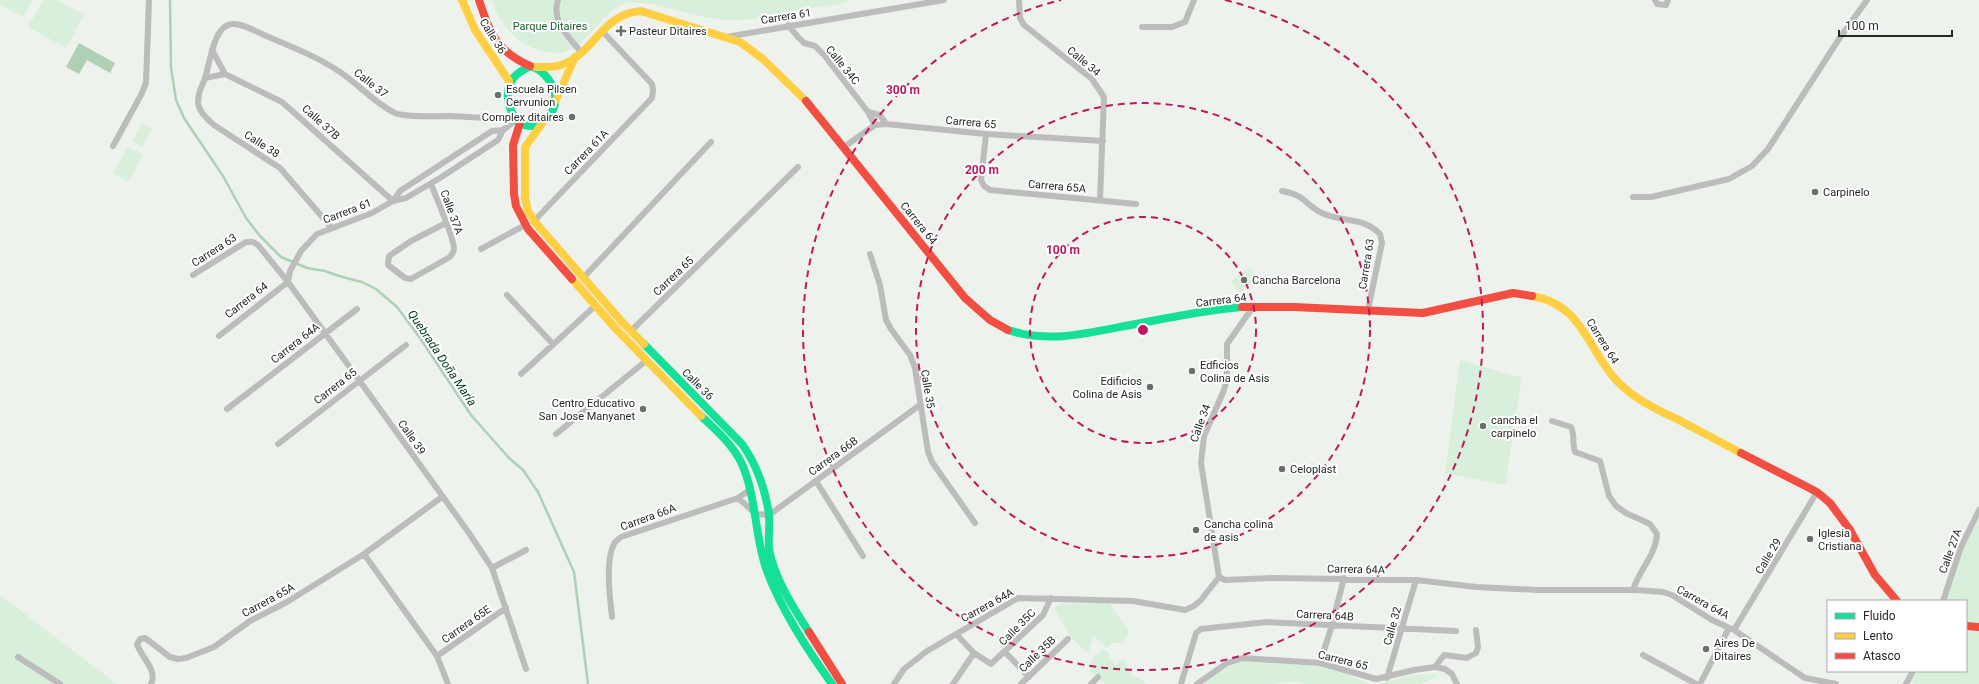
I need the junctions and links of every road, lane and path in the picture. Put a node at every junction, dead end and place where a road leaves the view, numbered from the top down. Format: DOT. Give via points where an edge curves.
graph roads {
  1 [pos="149,0"];
  2 [pos="462,0"];
  3 [pos="479,0"];
  4 [pos="558,0"];
  5 [pos="944,0"];
  6 [pos="1019,0"];
  7 [pos="1193,0"];
  8 [pos="1655,0"];
  9 [pos="1668,0"];
  10 [pos="1867,0"];
  11 [pos="788,25"];
  12 [pos="227,26"];
  13 [pos="1142,27"];
  14 [pos="602,31"];
  15 [pos="726,37"];
  16 [pos="212,50"];
  17 [pos="577,54"];
  18 [pos="533,67"];
  19 [pos="225,74"];
  20 [pos="205,78"];
  21 [pos="509,81"];
  22 [pos="555,102"];
  23 [pos="868,112"];
  24 [pos="517,120"];
  25 [pos="544,121"];
  26 [pos="886,124"];
  27 [pos="875,125"];
  28 [pos="504,130"];
  29 [pos="986,134"];
  30 [pos="711,142"];
  31 [pos="1103,142"];
  32 [pos="113,146"];
  33 [pos="844,147"];
  34 [pos="798,167"];
  35 [pos="431,184"];
  36 [pos="1282,191"];
  37 [pos="1633,197"];
  38 [pos="1100,200"];
  39 [pos="393,201"];
  40 [pos="1136,204"];
  41 [pos="534,221"];
  42 [pos="446,223"];
  43 [pos="525,225"];
  44 [pos="331,227"];
  45 [pos="246,242"];
  46 [pos="481,249"];
  47 [pos="870,254"];
  48 [pos="193,275"];
  49 [pos="583,278"];
  50 [pos="288,282"];
  51 [pos="507,295"];
  52 [pos="595,306"];
  53 [pos="1253,307"];
  54 [pos="357,309"];
  55 [pos="1368,310"];
  56 [pos="631,331"];
  57 [pos="325,332"];
  58 [pos="219,336"];
  59 [pos="553,344"];
  60 [pos="406,345"];
  61 [pos="647,360"];
  62 [pos="521,374"];
  63 [pos="359,380"];
  64 [pos="920,405"];
  65 [pos="227,409"];
  66 [pos="1552,421"];
  67 [pos="556,434"];
  68 [pos="278,444"];
  69 [pos="816,481"];
  70 [pos="751,489"];
  71 [pos="1817,492"];
  72 [pos="442,497"];
  73 [pos="738,498"];
  74 [pos="1979,510"];
  75 [pos="756,514"];
  76 [pos="769,515"];
  77 [pos="975,523"];
  78 [pos="526,550"];
  79 [pos="364,554"];
  80 [pos="862,556"];
  81 [pos="492,568"];
  82 [pos="1219,578"];
  83 [pos="1344,578"];
  84 [pos="1416,580"];
  85 [pos="1633,590"];
  86 [pos="1051,598"];
  87 [pos="1896,600"];
  88 [pos="1943,600"];
  89 [pos="506,608"];
  90 [pos="612,617"];
  91 [pos="1332,625"];
  92 [pos="1967,626"];
  93 [pos="1979,627"];
  94 [pos="1732,629"];
  95 [pos="1401,630"];
  96 [pos="1476,630"];
  97 [pos="1456,631"];
  98 [pos="956,634"];
  99 [pos="1068,639"];
  100 [pos="1005,652"];
  101 [pos="974,653"];
  102 [pos="1643,655"];
  103 [pos="437,656"];
  104 [pos="18,657"];
  105 [pos="1320,663"];
  106 [pos="1435,667"];
  107 [pos="526,669"];
  108 [pos="1912,672"];
  109 [pos="1028,677"];
  110 [pos="1098,677"];
  111 [pos="1387,678"];
  112 [pos="1804,681"];
  113 [pos="60,684"];
  114 [pos="151,684"];
  115 [pos="448,684"];
  116 [pos="832,684"];
  117 [pos="842,684"];
  118 [pos="894,684"];
  119 [pos="953,684"];
  120 [pos="1021,684"];
  121 [pos="1091,684"];
  122 [pos="1181,684"];
  123 [pos="1197,684"];
  124 [pos="1457,684"];
  125 [pos="1696,684"];
  126 [pos="1700,684"];
  127 [pos="1836,684"];
  128 [pos="1906,684"];
  1 -- 32 [label="street" via="146,83"];
  2 -- 21 [label="street, Calle 36" via="475,30"];
  3 -- 18 [label="street, Calle 36" via="498,47 516,61"];
  4 -- 17 [label="street" via="556,17"];
  5 -- 11 [label="street, Carrera 61"];
  6 -- 31 [label="street, Calle 34" via="1020,18 1024,25 1092,79 1099,88 1104,97 1105,107"];
  7 -- 13 [label="street" via="1185,22 1172,27"];
  8 -- 9 [label="street" via="1663,6"];
  10 -- 37 [label="street" via="1768,149 1752,166 1730,179 1652,197"];
  11 -- 15 [label="street, Carrera 61"];
  11 -- 23 [label="street, Calle 34C" via="804,43 815,46 824,55"];
  12 -- 16 [label="street, Calle 38" via="219,32"];
  12 -- 24 [label="street, Calle 37" via="232,24 245,27 312,55 341,72 394,113"];
  14 -- 15 [label="street, Carrera 64" via="619,14 636,10"];
  14 -- 17 [label="street, Carrera 64"];
  14 -- 41 [label="street, Carrera 61A" via="652,84 652,98"];
  15 -- 33 [label="street, Carrera 64" via="748,47 763,59 812,108"];
  16 -- 19 [label="street"];
  16 -- 20 [label="street, Calle 38"];
  17 -- 18 [label="street, Carrera 64" via="562,64"];
  17 -- 22 [label="street, Carrera 64"];
  18 -- 21 [label="street" via="516,73"];
  18 -- 22 [label="street" via="548,76 554,87"];
  19 -- 20 [label="street"];
  19 -- 39 [label="street, Calle 37B" via="286,106"];
  20 -- 44 [label="street, Calle 38" via="197,96 198,107 206,119 280,168"];
  21 -- 24 [label="street" via="509,100"];
  22 -- 25 [label="street"];
  23 -- 26 [label="street" via="880,115"];
  23 -- 27 [label="street, Calle 34C"];
  24 -- 25 [label="street" via="529,126"];
  24 -- 28 [label="street, Carrera 61"];
  24 -- 43 [label="street, Calle 36" via="513,145 514,194 516,206"];
  25 -- 41 [label="street, Calle 36" via="525,147 525,198"];
  26 -- 27 [label="street, Carrera 65"];
  26 -- 29 [label="street, Carrera 65"];
  27 -- 33 [label="street"];
  28 -- 35 [label="street, Carrera 61" via="498,140"];
  28 -- 39 [label="street, Carrera 61" via="492,131 400,191"];
  29 -- 31 [label="street, Carrera 65"];
  29 -- 38 [label="street, Carrera 65A" via="981,180 990,190"];
  30 -- 49 [label="street"];
  31 -- 38 [label="street, Calle 34"];
  33 -- 53 [label="street, Carrera 64" via="979,314 1004,329 1055,339 1221,310"];
  34 -- 56 [label="street, Carrera 65"];
  35 -- 39 [label="street, Carrera 61" via="406,198"];
  35 -- 42 [label="street, Calle 37A"];
  36 -- 55 [label="street, Carrera 63" via="1295,193 1321,213 1365,223 1380,234 1382,243"];
  38 -- 40 [label="street, Carrera 65A"];
  39 -- 44 [label="street, Carrera 61" via="372,213"];
  41 -- 49 [label="street, Calle 36"];
  42 -- 42 [label="street, Calle 37A" via="394,252 389,256 388,265 405,278 411,279 450,257 454,248"];
  43 -- 46 [label="street"];
  43 -- 52 [label="street, Calle 36"];
  44 -- 50 [label="street, Carrera 61" via="317,234 301,251 290,271"];
  45 -- 48 [label="street, Carrera 63"];
  45 -- 50 [label="street, Calle 39" via="258,245"];
  47 -- 64 [label="street, Calle 35" via="880,285 886,320 910,355 915,368"];
  49 -- 56 [label="street, Calle 36"];
  50 -- 57 [label="street, Calle 39"];
  50 -- 58 [label="street, Carrera 64"];
  51 -- 59 [label="street"];
  52 -- 59 [label="street"];
  52 -- 61 [label="street, Calle 36"];
  53 -- 55 [label="street, Carrera 64"];
  53 -- 82 [label="street, Calle 34" via="1227,344 1227,379 1201,450"];
  54 -- 57 [label="street, Carrera 64A"];
  55 -- 71 [label="street, Carrera 64" via="1397,314 1423,313 1512,293 1543,298 1556,304 1578,322 1611,374 1626,390 1643,402"];
  56 -- 76 [label="street, Calle 36" via="742,444 761,478"];
  57 -- 63 [label="street, Calle 39"];
  57 -- 65 [label="street, Carrera 64A"];
  59 -- 62 [label="street"];
  60 -- 63 [label="street, Carrera 65"];
  61 -- 67 [label="street"];
  61 -- 70 [label="street, Calle 36" via="730,445 744,466"];
  63 -- 68 [label="street, Carrera 65"];
  63 -- 72 [label="street, Calle 39"];
  64 -- 69 [label="street, Carrera 66B"];
  64 -- 77 [label="street, Calle 35" via="932,462"];
  66 -- 85 [label="street" via="1571,427 1574,432 1575,452 1600,461 1609,496 1616,506 1650,524 1657,534 1656,545"];
  69 -- 76 [label="street, Carrera 66B"];
  69 -- 80 [label="street"];
  70 -- 73 [label="street, Carrera 66A"];
  70 -- 75 [label="street, Calle 36"];
  71 -- 87 [label="street, Carrera 64" via="1837,510 1880,584"];
  71 -- 94 [label="street, Calle 29"];
  72 -- 79 [label="street, Carrera 65A"];
  72 -- 81 [label="street, Calle 39"];
  73 -- 75 [label="street"];
  73 -- 90 [label="street, Carrera 66A" via="627,535 614,543 609,589"];
  74 -- 88 [label="street, Calle 27A" via="1961,547"];
  75 -- 76 [label="street"];
  75 -- 116 [label="street, Calle 36" via="766,571 802,638"];
  76 -- 117 [label="street, Calle 36" via="769,548 775,569 794,608"];
  78 -- 81 [label="street"];
  79 -- 103 [label="street"];
  79 -- 114 [label="street, Carrera 65A" via="287,602 250,621 214,647 186,658 170,657 145,638 140,639 137,644 149,665 153,677"];
  81 -- 89 [label="street, Calle 39"];
  82 -- 83 [label="street, Carrera 64A"];
  82 -- 86 [label="street, Carrera 64A" via="1201,600 1185,610 1134,601"];
  83 -- 84 [label="street, Carrera 64A"];
  83 -- 91 [label="street"];
  84 -- 85 [label="street, Carrera 64A" via="1507,589"];
  84 -- 95 [label="street, Calle 32"];
  85 -- 94 [label="street, Carrera 64A" via="1663,592"];
  86 -- 98 [label="street, Carrera 64A" via="1018,598"];
  86 -- 100 [label="street, Calle 35C" via="1043,615"];
  89 -- 103 [label="street, Carrera 65E"];
  89 -- 107 [label="street, Calle 39"];
  91 -- 95 [label="street, Carrera 64B"];
  91 -- 105 [label="street"];
  91 -- 122 [label="street, Carrera 64B" via="1267,622 1201,629 1196,633"];
  92 -- 93 [label="street"];
  94 -- 112 [label="street, Carrera 64A"];
  94 -- 126 [label="street, Calle 29"];
  95 -- 97 [label="street, Carrera 64B"];
  95 -- 111 [label="street, Calle 32"];
  96 -- 106 [label="street" via="1476,653 1468,658 1444,655"];
  98 -- 101 [label="street"];
  98 -- 118 [label="street, Carrera 64A" via="927,651 904,669"];
  99 -- 109 [label="street, Calle 35B"];
  100 -- 101 [label="street, Calle 35C" via="991,664"];
  100 -- 109 [label="street"];
  101 -- 119 [label="street"];
  102 -- 125 [label="street"];
  103 -- 115 [label="street"];
  104 -- 113 [label="street"];
  105 -- 111 [label="street, Carrera 65" via="1376,679"];
  105 -- 123 [label="street, Carrera 65" via="1243,658 1228,663"];
  106 -- 111 [label="street, Carrera 65"];
  106 -- 124 [label="street" via="1452,674"];
  108 -- 128 [label="street"];
  109 -- 120 [label="street, Calle 35B"];
  110 -- 121 [label="street"];
  112 -- 127 [label="street, Carrera 64A"];
}
